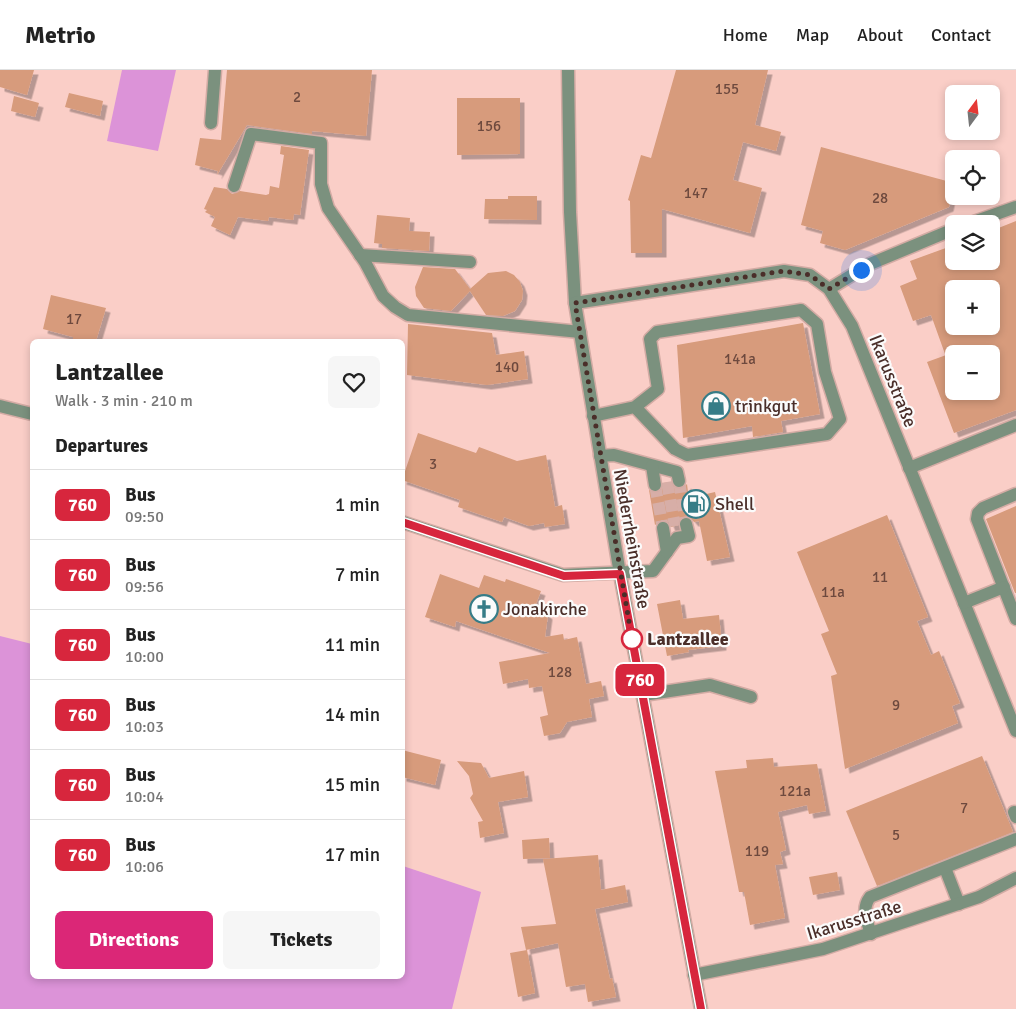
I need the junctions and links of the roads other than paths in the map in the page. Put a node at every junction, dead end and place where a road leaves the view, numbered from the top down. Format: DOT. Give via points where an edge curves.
graph roads {
  1 [pos="215,70"];
  2 [pos="568,70"];
  3 [pos="211,123"];
  4 [pos="234,186"];
  5 [pos="1016,207"];
  6 [pos="993,215"];
  7 [pos="945,233"];
  8 [pos="360,255"];
  9 [pos="470,262"];
  10 [pos="829,289"];
  11 [pos="575,303"];
  12 [pos="580,332"];
  13 [pos="0,406"];
  14 [pos="635,407"];
  15 [pos="30,414"];
  16 [pos="593,416"];
  17 [pos="1016,426"];
  18 [pos="600,456"];
  19 [pos="652,466"];
  20 [pos="909,468"];
  21 [pos="1016,494"];
  22 [pos="405,523"];
  23 [pos="667,552"];
  24 [pos="620,574"];
  25 [pos="1004,587"];
  26 [pos="964,604"];
  27 [pos="1016,619"];
  28 [pos="643,695"];
  29 [pos="751,697"];
  30 [pos="1016,731"];
  31 [pos="1016,839"];
  32 [pos="945,868"];
  33 [pos="1016,878"];
  34 [pos="959,904"];
  35 [pos="871,934"];
  36 [pos="694,975"];
  37 [pos="701,1009"];
  1 -- 3 [label="street"];
  2 -- 11 [label="street, Niederrheinstraße"];
  4 -- 8 [label="street" via="251,134 322,144 321,184 328,208"];
  5 -- 6 [label="street"];
  7 -- 10 [label="street" via="870,264"];
  8 -- 9 [label="street"];
  8 -- 12 [label="street" via="383,296 408,315"];
  10 -- 11 [label="street, Ikarusstraße" via="810,275 784,271"];
  10 -- 20 [label="street, Ikarusstraße" via="852,326"];
  11 -- 12 [label="street, Niederrheinstraße"];
  12 -- 16 [label="street, Niederrheinstraße"];
  13 -- 15 [label="street"];
  14 -- 14 [label="street" via="675,449 687,455 827,434 840,419 826,372 817,324 801,310 657,332 650,339 658,389"];
  14 -- 16 [label="street"];
  16 -- 18 [label="street, Niederrheinstraße"];
  17 -- 20 [label="street"];
  18 -- 19 [label="street" via="614,455"];
  18 -- 24 [label="street, Niederrheinstraße"];
  19 -- 19 [label="street" via="667,483 677,472 665,469"];
  20 -- 26 [label="street, Ikarusstraße"];
  21 -- 25 [label="street" via="983,508 977,520"];
  22 -- 24 [label="street" via="564,576"];
  23 -- 23 [label="street" via="675,529"];
  23 -- 24 [label="street" via="653,571"];
  24 -- 28 [label="street, Niederrheinstraße"];
  25 -- 26 [label="street"];
  25 -- 27 [label="street"];
  26 -- 30 [label="street, Ikarusstraße"];
  28 -- 29 [label="street" via="710,685"];
  28 -- 36 [label="street, Niederrheinstraße"];
  31 -- 32 [label="street"];
  32 -- 34 [label="street"];
  32 -- 35 [label="street" via="870,897 865,912"];
  33 -- 34 [label="street, Ikarusstraße"];
  34 -- 35 [label="street, Ikarusstraße"];
  35 -- 36 [label="street, Ikarusstraße" via="823,950"];
  36 -- 37 [label="street, Niederrheinstraße"];
}
